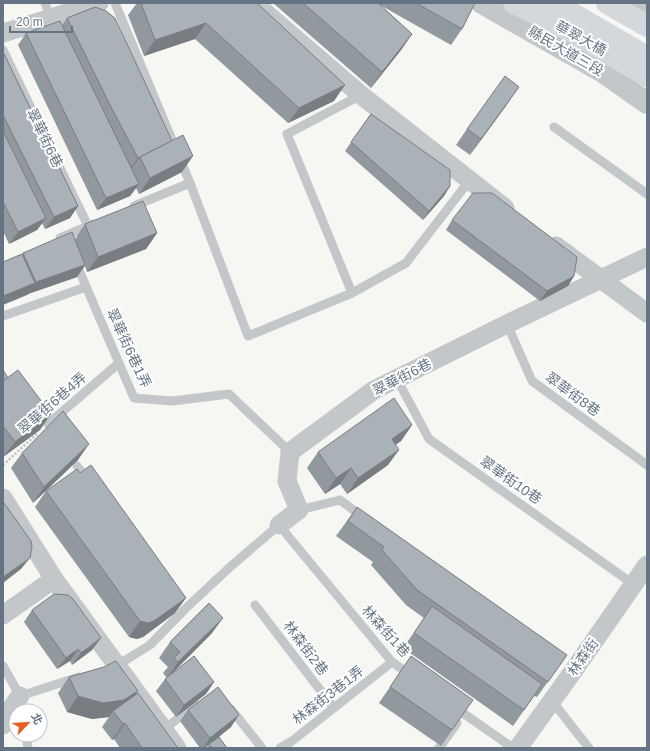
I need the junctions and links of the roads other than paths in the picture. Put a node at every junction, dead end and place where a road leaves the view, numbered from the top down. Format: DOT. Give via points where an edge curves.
graph roads {
  1 [pos="99,3"];
  2 [pos="115,3"];
  3 [pos="254,3"];
  4 [pos="482,3"];
  5 [pos="514,3"];
  6 [pos="554,3"];
  7 [pos="607,3"];
  8 [pos="613,3"];
  9 [pos="48,11"];
  10 [pos="645,13"];
  11 [pos="3,33"];
  12 [pos="3,50"];
  13 [pos="647,57"];
  14 [pos="647,76"];
  15 [pos="361,95"];
  16 [pos="647,102"];
  17 [pos="554,127"];
  18 [pos="469,181"];
  19 [pos="190,183"];
  20 [pos="647,194"];
  21 [pos="124,210"];
  22 [pos="519,219"];
  23 [pos="102,220"];
  24 [pos="88,226"];
  25 [pos="544,238"];
  26 [pos="50,242"];
  27 [pos="67,243"];
  28 [pos="647,257"];
  29 [pos="600,280"];
  30 [pos="86,287"];
  31 [pos="352,293"];
  32 [pos="647,313"];
  33 [pos="3,316"];
  34 [pos="507,324"];
  35 [pos="119,363"];
  36 [pos="397,379"];
  37 [pos="48,424"];
  38 [pos="290,452"];
  39 [pos="647,465"];
  40 [pos="77,466"];
  41 [pos="96,490"];
  42 [pos="3,498"];
  43 [pos="299,510"];
  44 [pos="372,523"];
  45 [pos="279,525"];
  46 [pos="647,565"];
  47 [pos="54,579"];
  48 [pos="633,584"];
  49 [pos="255,605"];
  50 [pos="3,615"];
  51 [pos="392,662"];
  52 [pos="3,666"];
  53 [pos="113,667"];
  54 [pos="86,675"];
  55 [pos="418,680"];
  56 [pos="204,698"];
  57 [pos="444,699"];
  58 [pos="225,701"];
  59 [pos="552,701"];
  60 [pos="21,703"];
  61 [pos="23,703"];
  62 [pos="334,708"];
  63 [pos="8,713"];
  64 [pos="463,713"];
  65 [pos="3,725"];
  66 [pos="164,729"];
  67 [pos="177,748"];
  68 [pos="262,748"];
  69 [pos="280,748"];
  70 [pos="439,748"];
  71 [pos="513,748"];
  72 [pos="518,748"];
  73 [pos="589,748"];
  1 -- 9 [label="street"];
  2 -- 19 [label="lane"];
  3 -- 15 [label="street"];
  4 -- 16 [label="street, 縣民大道三段" via="603,72"];
  5 -- 14 [label="highway, 華翠大橋" via="575,33"];
  6 -- 13 [label="highway"];
  7 -- 10 [label="highway"];
  8 -- 10 [label="street"];
  9 -- 11 [label="street"];
  12 -- 24 [label="lane, 翠華街6巷"];
  15 -- 18 [label="street"];
  15 -- 31 [label="lane" via="287,134"];
  17 -- 20 [label="lane"];
  18 -- 22 [label="street"];
  18 -- 31 [label="lane" via="406,264"];
  19 -- 21 [label="lane"];
  19 -- 31 [label="lane" via="248,336"];
  23 -- 24 [label="lane"];
  24 -- 27 [label="lane"];
  25 -- 29 [label="street"];
  26 -- 27 [label="lane"];
  27 -- 30 [label="lane, 翠華街6巷1弄"];
  28 -- 29 [label="street, 翠華街6巷"];
  29 -- 32 [label="street"];
  29 -- 34 [label="street, 翠華街6巷"];
  30 -- 33 [label="lane"];
  30 -- 35 [label="lane, 翠華街6巷1弄"];
  34 -- 36 [label="street, 翠華街6巷"];
  34 -- 39 [label="lane, 翠華街8巷" via="532,381"];
  35 -- 37 [label="lane, 翠華街6巷4弄"];
  35 -- 38 [label="lane, 翠華街6巷1弄" via="134,398 172,401 229,394"];
  36 -- 38 [label="street, 翠華街6巷" via="374,390"];
  36 -- 48 [label="lane, 翠華街10巷" via="429,439"];
  38 -- 43 [label="street" via="287,481"];
  40 -- 41 [label="lane"];
  42 -- 47 [label="street"];
  43 -- 44 [label="lane" via="340,500"];
  43 -- 45 [label="street"];
  45 -- 51 [label="lane, 林森街1巷"];
  45 -- 53 [label="lane" via="183,605 150,645"];
  46 -- 48 [label="street, 林森街"];
  47 -- 50 [label="street"];
  47 -- 53 [label="street"];
  48 -- 59 [label="street, 林森街" via="571,668"];
  49 -- 62 [label="lane, 林森街2巷"];
  51 -- 55 [label="lane, 林森街1巷"];
  51 -- 62 [label="lane, 林森街3巷1弄"];
  52 -- 60 [label="lane"];
  53 -- 66 [label="street"];
  54 -- 61 [label="lane"];
  56 -- 66 [label="lane"];
  57 -- 64 [label="lane"];
  58 -- 68 [label="lane"];
  59 -- 72 [label="street, 林森街"];
  59 -- 73 [label="lane"];
  62 -- 69 [label="lane, 林森街3巷1弄"];
  63 -- 65 [label="street"];
  64 -- 70 [label="lane"];
  64 -- 71 [label="lane"];
  66 -- 67 [label="street"];
}
